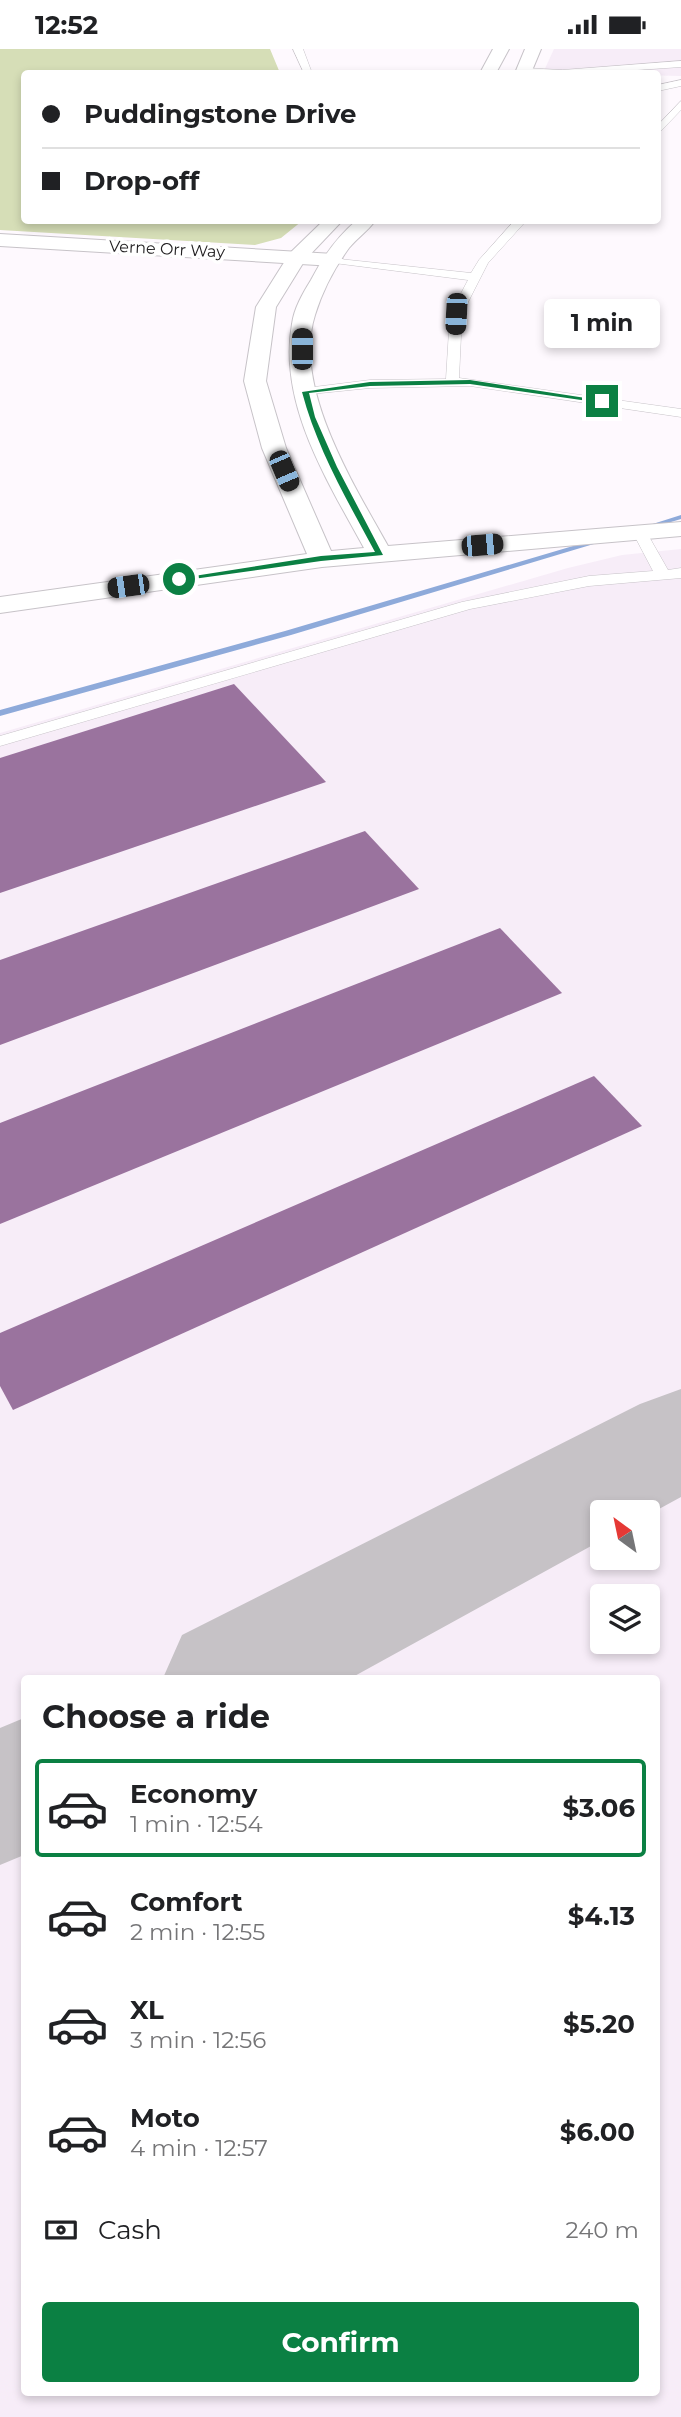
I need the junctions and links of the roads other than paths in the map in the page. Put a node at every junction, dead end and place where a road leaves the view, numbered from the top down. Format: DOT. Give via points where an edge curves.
graph roads {
  1 [pos="298,49"];
  2 [pos="501,49"];
  3 [pos="533,49"];
  4 [pos="671,49"];
  5 [pos="681,58"];
  6 [pos="681,64"];
  7 [pos="307,70"];
  8 [pos="490,70"];
  9 [pos="525,70"];
  10 [pos="602,70"];
  11 [pos="681,83"];
  12 [pos="661,87"];
  13 [pos="681,104"];
  14 [pos="662,122"];
  15 [pos="681,124"];
  16 [pos="330,224"];
  17 [pos="363,224"];
  18 [pos="517,224"];
  19 [pos="0,240"];
  20 [pos="297,257"];
  21 [pos="334,260"];
  22 [pos="476,277"];
  23 [pos="452,382"];
  24 [pos="306,392"];
  25 [pos="681,413"];
  26 [pos="681,529"];
  27 [pos="640,533"];
  28 [pos="380,554"];
  29 [pos="321,559"];
  30 [pos="681,573"];
  31 [pos="663,575"];
  32 [pos="0,605"];
  33 [pos="0,741"];
  1 -- 7 [label="lane"];
  2 -- 8 [label="street"];
  3 -- 9 [label="street"];
  4 -- 5 [label="lane"];
  6 -- 10 [label="lane"];
  11 -- 12 [label="lane"];
  13 -- 14 [label="lane"];
  14 -- 15 [label="lane"];
  16 -- 20 [label="street"];
  17 -- 21 [label="street" via="343,243"];
  18 -- 22 [label="lane"];
  19 -- 20 [label="street, Verne Orr Way"];
  20 -- 21 [label="street, Verne Orr Way"];
  20 -- 29 [label="street" via="266,307 255,381 274,448"];
  21 -- 22 [label="lane"];
  21 -- 24 [label="street" via="302,322 301,376"];
  22 -- 23 [label="lane" via="456,314"];
  23 -- 24 [label="lane" via="370,384"];
  23 -- 25 [label="lane"];
  24 -- 28 [label="street" via="333,467"];
  26 -- 27 [label="street"];
  27 -- 28 [label="street"];
  27 -- 31 [label="lane"];
  28 -- 29 [label="street"];
  29 -- 32 [label="street"];
  30 -- 31 [label="lane"];
  31 -- 33 [label="lane" via="589,581 467,605"];
}
